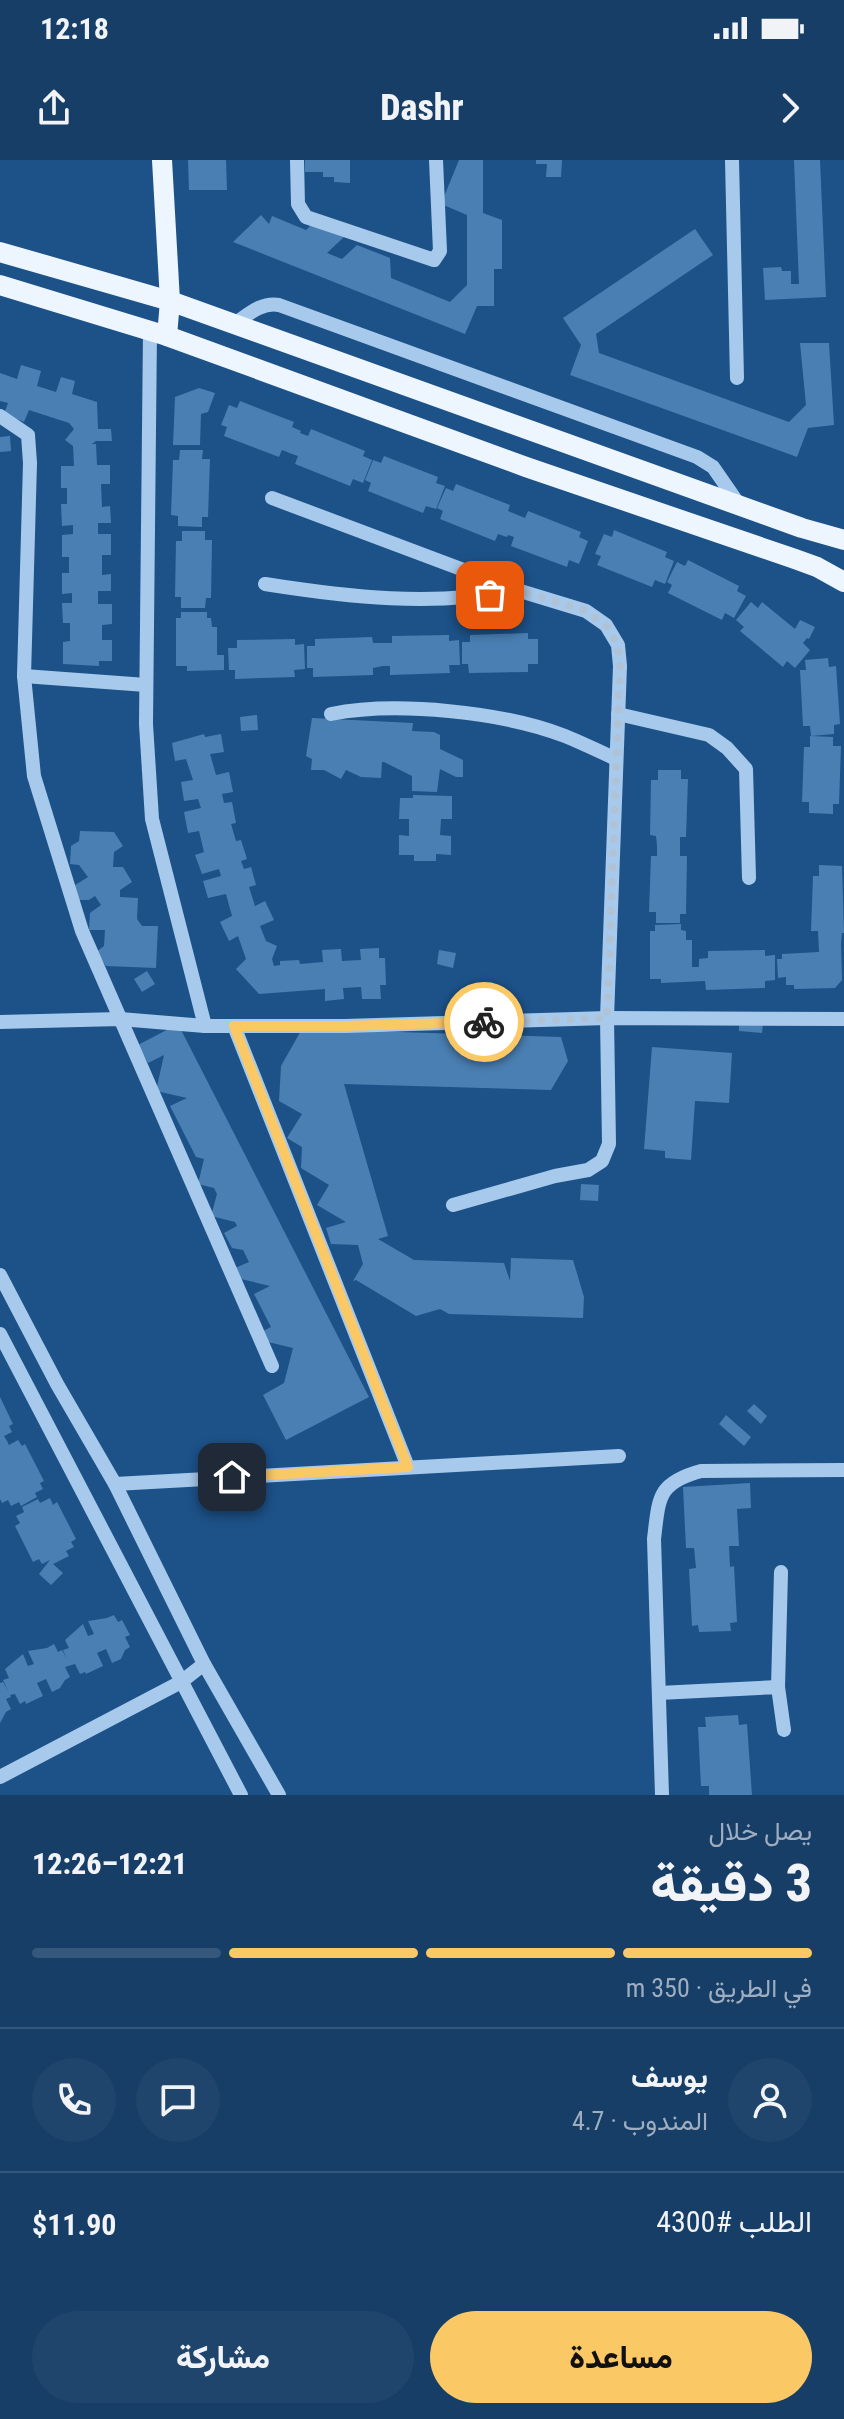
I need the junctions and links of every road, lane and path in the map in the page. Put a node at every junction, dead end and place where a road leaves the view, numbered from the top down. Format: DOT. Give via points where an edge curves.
graph roads {
  1 [pos="162,160"];
  2 [pos="297,160"];
  3 [pos="436,160"];
  4 [pos="732,160"];
  5 [pos="0,252"];
  6 [pos="0,285"];
  7 [pos="170,301"];
  8 [pos="234,324"];
  9 [pos="159,334"];
  10 [pos="737,378"];
  11 [pos="0,416"];
  12 [pos="272,498"];
  13 [pos="741,506"];
  14 [pos="844,540"];
  15 [pos="844,582"];
  16 [pos="265,584"];
  17 [pos="517,590"];
  18 [pos="24,676"];
  19 [pos="146,685"];
  20 [pos="331,714"];
  21 [pos="618,714"];
  22 [pos="616,759"];
  23 [pos="749,878"];
  24 [pos="607,1018"];
  25 [pos="120,1019"];
  26 [pos="844,1019"];
  27 [pos="0,1022"];
  28 [pos="205,1026"];
  29 [pos="234,1026"];
  30 [pos="453,1205"];
  31 [pos="0,1275"];
  32 [pos="0,1334"];
  33 [pos="272,1366"];
  34 [pos="619,1456"];
  35 [pos="408,1467"];
  36 [pos="844,1470"];
  37 [pos="115,1484"];
  38 [pos="781,1572"];
  39 [pos="204,1664"];
  40 [pos="181,1682"];
  41 [pos="778,1687"];
  42 [pos="659,1693"];
  43 [pos="784,1730"];
  44 [pos="0,1777"];
  45 [pos="241,1795"];
  46 [pos="279,1795"];
  47 [pos="662,1795"];
  1 -- 7 [label="main road"];
  2 -- 3 [label="street" via="298,204 306,217 434,260 440,251"];
  4 -- 10 [label="street"];
  5 -- 7 [label="main road"];
  6 -- 9 [label="main road"];
  7 -- 8 [label="main road"];
  7 -- 9 [label="main road"];
  8 -- 13 [label="main road"];
  8 -- 13 [label="street" via="268,303 294,310 697,457 713,467"];
  9 -- 15 [label="main road" via="795,559"];
  9 -- 19 [label="street"];
  11 -- 18 [label="street" via="28,435"];
  12 -- 17 [label="street"];
  13 -- 14 [label="main road"];
  16 -- 17 [label="street" via="414,599"];
  17 -- 21 [label="street" via="586,611 606,625 618,645"];
  18 -- 19 [label="street"];
  18 -- 25 [label="street" via="34,776 82,931"];
  19 -- 28 [label="street" via="152,819"];
  20 -- 22 [label="street" via="425,708 508,720 563,735"];
  21 -- 22 [label="street"];
  21 -- 23 [label="street" via="709,735 746,769"];
  22 -- 24 [label="street"];
  24 -- 26 [label="street"];
  24 -- 29 [label="street"];
  24 -- 30 [label="street" via="609,1144 602,1161 588,1170"];
  25 -- 27 [label="street"];
  25 -- 28 [label="street"];
  25 -- 33 [label="street"];
  28 -- 29 [label="street"];
  29 -- 35 [label="street"];
  31 -- 37 [label="street"];
  32 -- 40 [label="street"];
  34 -- 35 [label="street"];
  35 -- 37 [label="street"];
  36 -- 42 [label="street" via="701,1471 678,1477 663,1492 654,1539"];
  37 -- 39 [label="street"];
  38 -- 41 [label="street"];
  39 -- 40 [label="street"];
  39 -- 46 [label="street"];
  40 -- 44 [label="street"];
  40 -- 45 [label="street"];
  41 -- 42 [label="street"];
  41 -- 43 [label="street"];
  42 -- 47 [label="street"];
}
